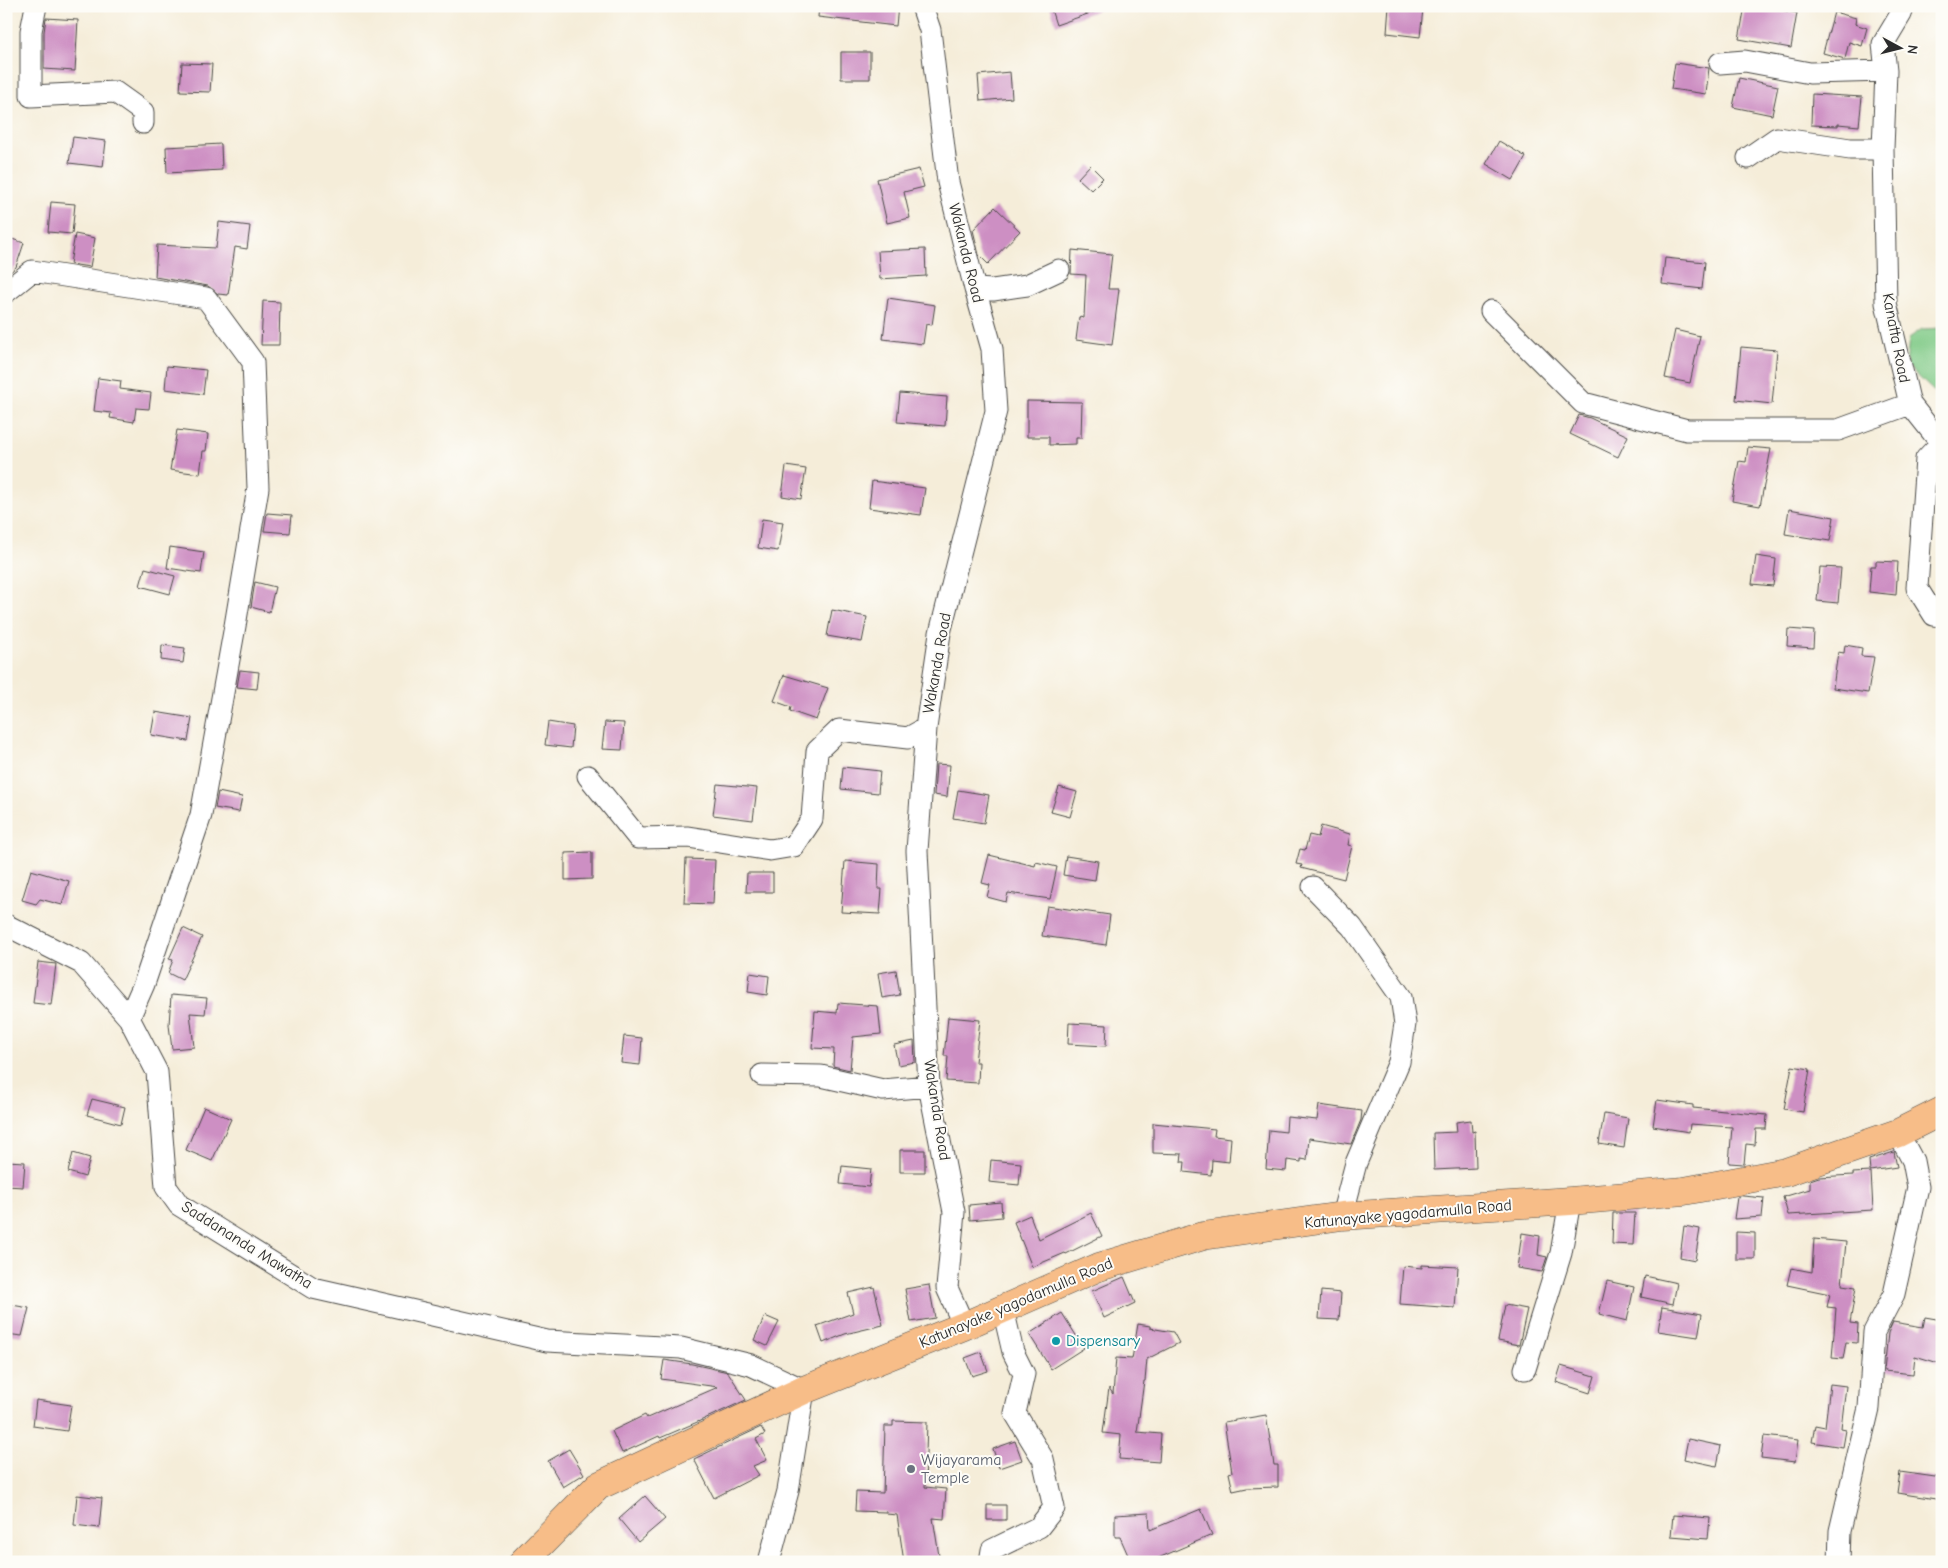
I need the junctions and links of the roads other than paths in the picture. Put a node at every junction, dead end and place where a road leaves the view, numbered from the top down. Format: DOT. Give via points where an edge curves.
graph roads {
  1 [pos="36,6"];
  2 [pos="922,6"];
  3 [pos="1904,6"];
  4 [pos="1720,63"];
  5 [pos="1886,70"];
  6 [pos="143,123"];
  7 [pos="1883,149"];
  8 [pos="1748,158"];
  9 [pos="1059,270"];
  10 [pos="975,289"];
  11 [pos="6,292"];
  12 [pos="1491,311"];
  13 [pos="1910,404"];
  14 [pos="1942,616"];
  15 [pos="926,728"];
  16 [pos="588,776"];
  17 [pos="1313,887"];
  18 [pos="6,925"];
  19 [pos="129,1018"];
  20 [pos="762,1075"];
  21 [pos="929,1086"];
  22 [pos="1937,1118"];
  23 [pos="1898,1132"];
  24 [pos="1570,1201"];
  25 [pos="1342,1216"];
  26 [pos="1003,1309"];
  27 [pos="964,1326"];
  28 [pos="1525,1369"];
  29 [pos="804,1390"];
  30 [pos="523,1562"];
  31 [pos="769,1562"];
  32 [pos="990,1562"];
  33 [pos="1839,1562"];
  1 -- 6 [label="street" via="31,31 32,96 115,92 143,112"];
  2 -- 10 [label="street, Wakanda Road" via="930,30 948,182"];
  3 -- 5 [label="street, Kanatta Road" via="1882,44"];
  4 -- 5 [label="street" via="1745,61 1810,73"];
  5 -- 7 [label="street, Kanatta Road"];
  7 -- 8 [label="street" via="1850,149 1777,138"];
  7 -- 13 [label="street, Kanatta Road" via="1886,303"];
  9 -- 10 [label="street" via="1027,285"];
  10 -- 15 [label="street, Wakanda Road" via="992,349 996,411 940,633"];
  11 -- 19 [label="street" via="32,271 206,298 253,362 258,488 201,815 144,984"];
  12 -- 13 [label="street" via="1583,403 1687,430 1838,430"];
  13 -- 14 [label="street, Kanatta Road" via="1942,443 1926,459 1917,588 1934,615"];
  15 -- 16 [label="street" via="908,738 840,730 816,751 812,819 794,846 770,850 688,836 638,838"];
  15 -- 21 [label="street, Wakanda Road" via="917,851"];
  17 -- 25 [label="street" via="1352,927 1402,997 1405,1024 1399,1062 1356,1163"];
  18 -- 19 [label="street, Saddananda Mawatha" via="81,963"];
  19 -- 29 [label="street, Saddananda Mawatha" via="157,1072 166,1187 180,1205 313,1288 547,1341 681,1348 752,1365"];
  20 -- 21 [label="street" via="821,1076 883,1090"];
  21 -- 27 [label="street, Wakanda Road" via="954,1212 947,1288"];
  22 -- 23 [label="main road, Katunayake yagodamulla Road"];
  23 -- 24 [label="main road, Katunayake yagodamulla Road" via="1786,1172 1684,1192"];
  23 -- 33 [label="street" via="1913,1161 1918,1187 1894,1294 1874,1332 1869,1408 1840,1531"];
  24 -- 25 [label="main road, Katunayake yagodamulla Road"];
  24 -- 28 [label="street" via="1561,1253"];
  25 -- 26 [label="main road, Katunayake yagodamulla Road" via="1203,1236 1099,1267"];
  26 -- 27 [label="main road, Katunayake yagodamulla Road"];
  26 -- 32 [label="street" via="1013,1352 1024,1374 1015,1413 1043,1459 1054,1508 1039,1527 992,1550"];
  27 -- 29 [label="main road, Katunayake yagodamulla Road"];
  29 -- 30 [label="main road, Katunayake yagodamulla Road" via="598,1486"];
  29 -- 31 [label="street" via="788,1491"];
}
